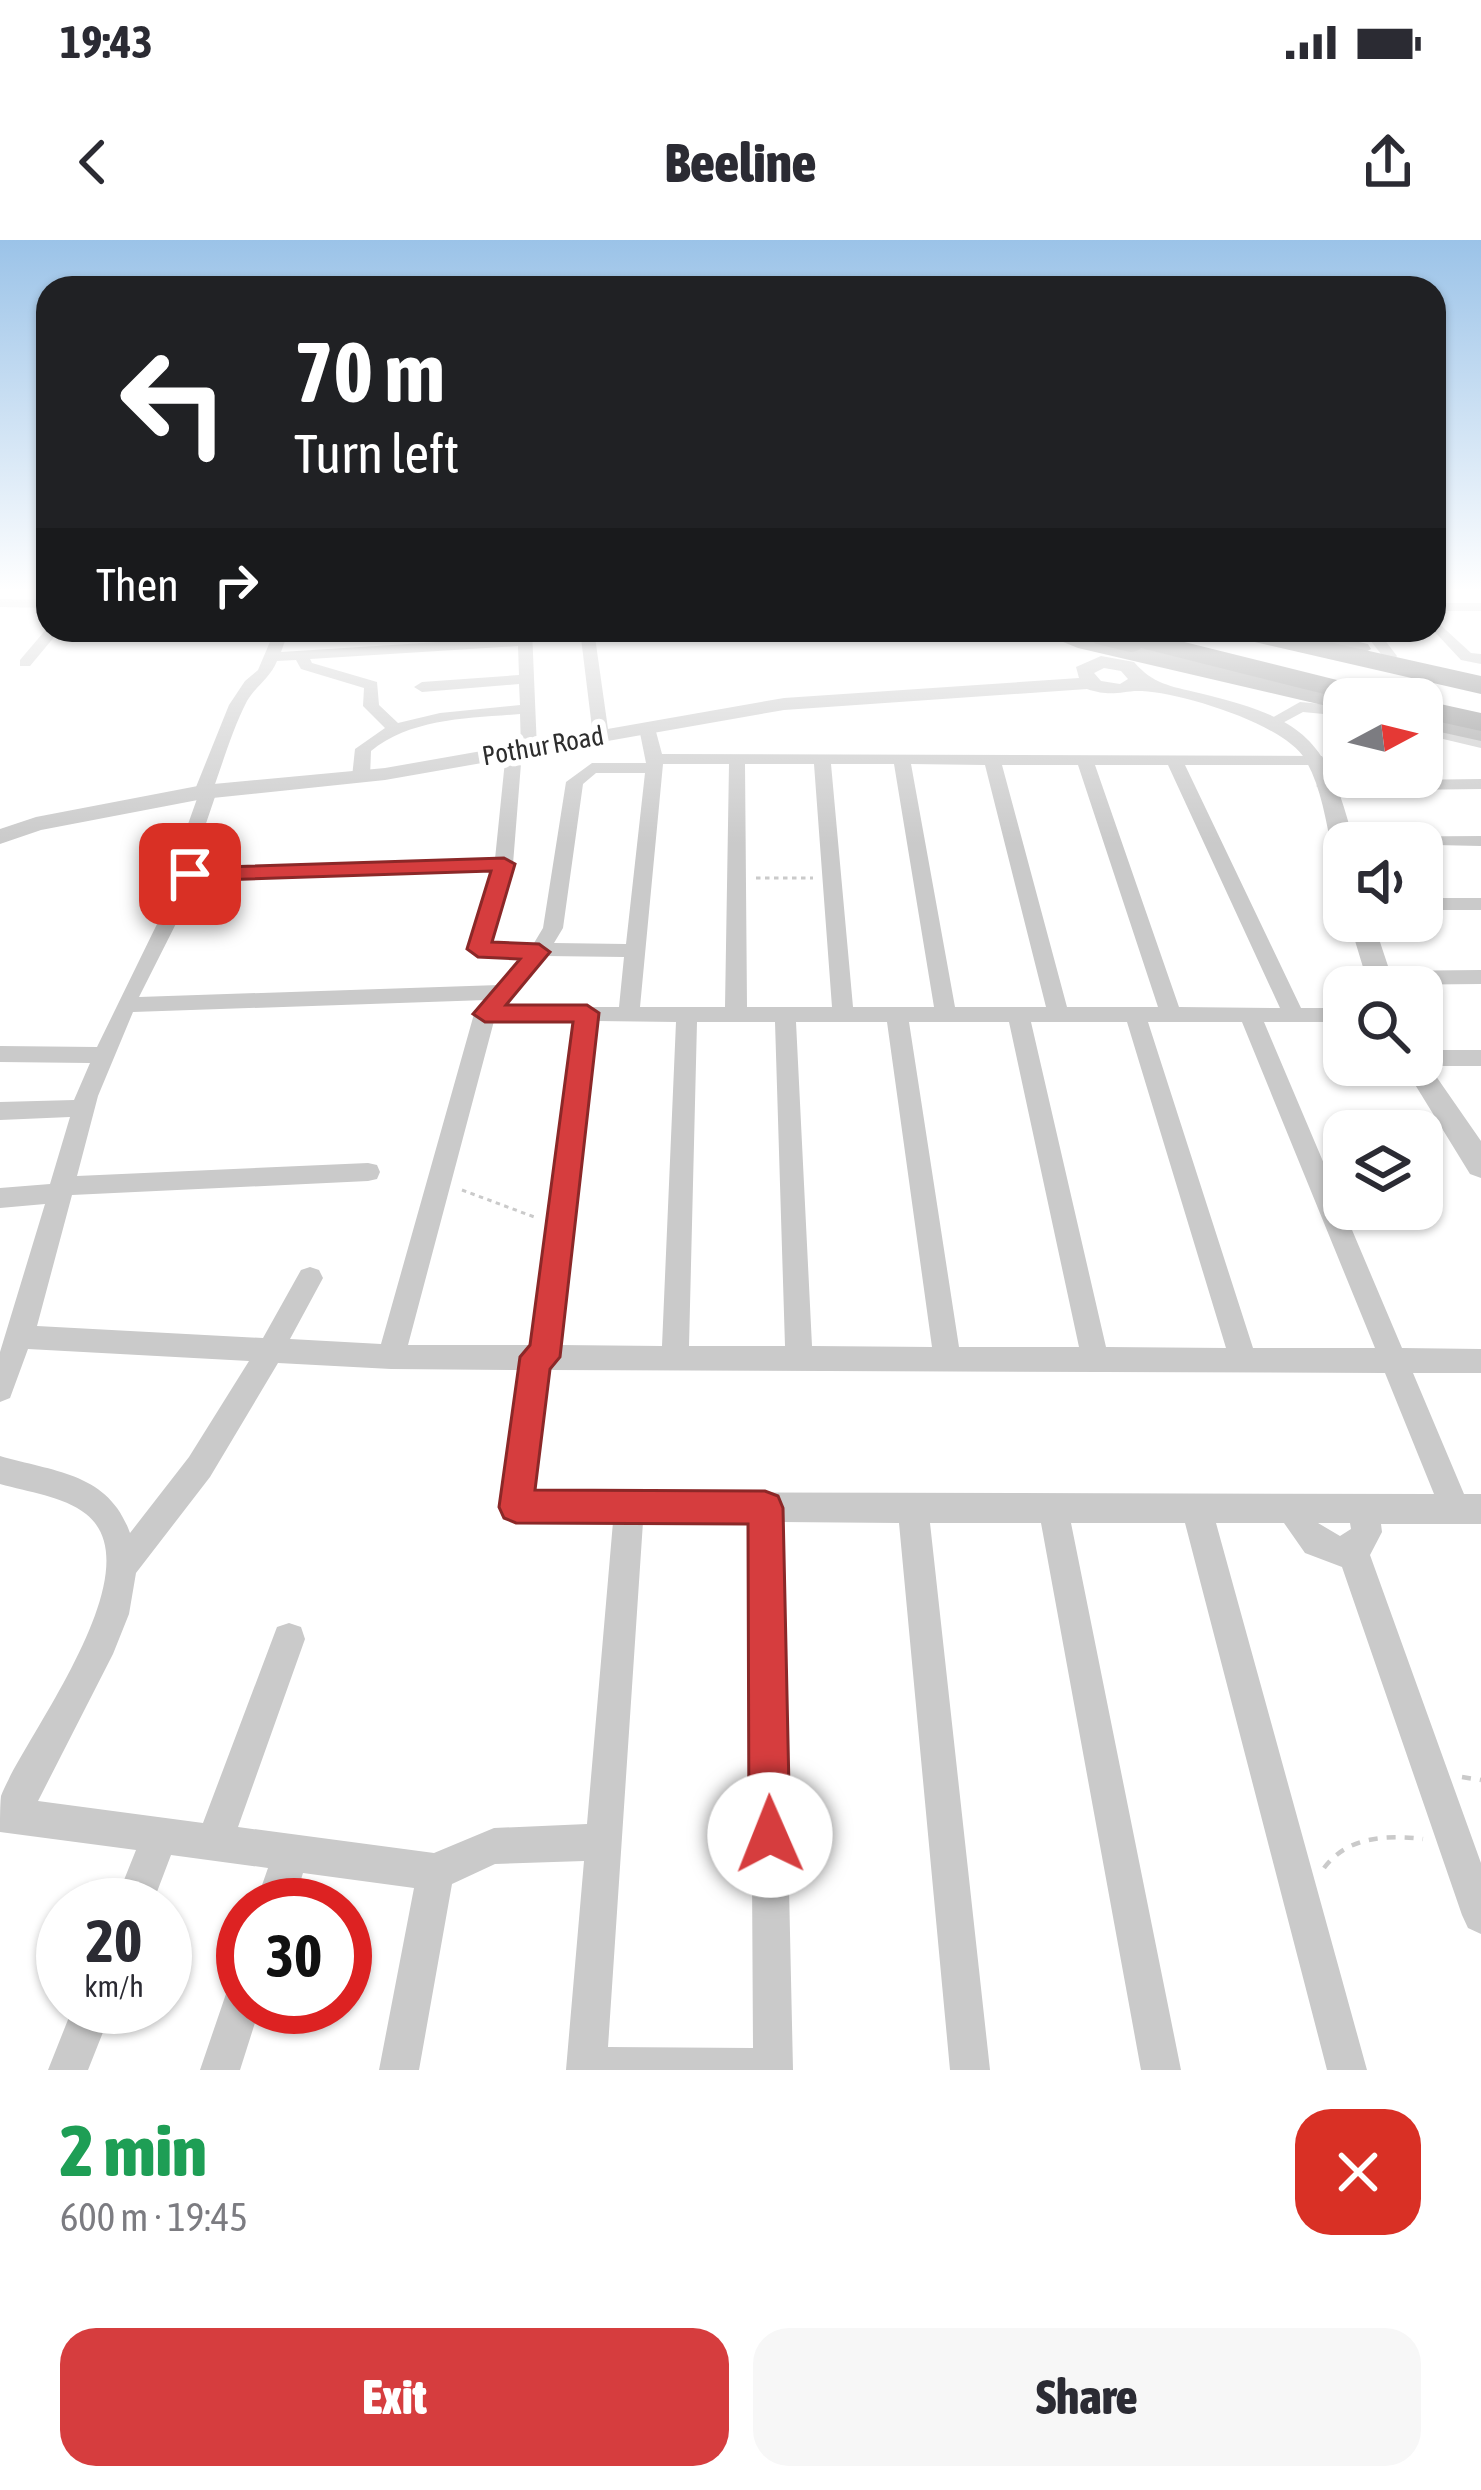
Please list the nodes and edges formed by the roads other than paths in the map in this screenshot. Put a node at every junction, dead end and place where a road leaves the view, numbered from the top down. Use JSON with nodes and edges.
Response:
{"nodes":[{"id":1,"x":261,"y":673,"type":"edge"},
{"id":2,"x":327,"y":673,"type":"edge"},
{"id":3,"x":527,"y":673,"type":"edge"},
{"id":4,"x":592,"y":673,"type":"edge"},
{"id":5,"x":995,"y":673,"type":"edge"},
{"id":6,"x":1153,"y":673,"type":"edge"},
{"id":7,"x":1219,"y":673,"type":"edge"},
{"id":8,"x":1223,"y":673,"type":"edge"},
{"id":9,"x":1430,"y":673,"type":"edge"},
{"id":10,"x":527,"y":679,"type":"junction"},
{"id":11,"x":1481,"y":685,"type":"edge"},
{"id":12,"x":422,"y":686,"type":"dead end"},
{"id":13,"x":1323,"y":690,"type":"edge"},
{"id":14,"x":1323,"y":700,"type":"edge"},
{"id":15,"x":1323,"y":706,"type":"edge"},
{"id":16,"x":528,"y":709,"type":"junction"},
{"id":17,"x":1443,"y":719,"type":"edge"},
{"id":18,"x":1271,"y":723,"type":"junction"},
{"id":19,"x":1443,"y":726,"type":"edge"},
{"id":20,"x":647,"y":728,"type":"junction"},
{"id":21,"x":396,"y":730,"type":"junction"},
{"id":22,"x":1443,"y":731,"type":"edge"},
{"id":23,"x":1479,"y":735,"type":"edge"},
{"id":24,"x":601,"y":736,"type":"junction"},
{"id":25,"x":522,"y":750,"type":"junction"},
{"id":26,"x":737,"y":759,"type":"junction"},
{"id":27,"x":823,"y":760,"type":"junction"},
{"id":28,"x":902,"y":760,"type":"junction"},
{"id":29,"x":1316,"y":760,"type":"junction"},
{"id":30,"x":993,"y":761,"type":"junction"},
{"id":31,"x":1086,"y":762,"type":"junction"},
{"id":32,"x":654,"y":763,"type":"junction"},
{"id":33,"x":1176,"y":763,"type":"junction"},
{"id":34,"x":361,"y":777,"type":"junction"},
{"id":35,"x":1323,"y":783,"type":"edge"},
{"id":36,"x":1443,"y":784,"type":"edge"},
{"id":37,"x":1479,"y":784,"type":"edge"},
{"id":38,"x":206,"y":792,"type":"junction"},
{"id":39,"x":0,"y":837,"type":"edge"},
{"id":40,"x":1481,"y":841,"type":"edge"},
{"id":41,"x":1443,"y":842,"type":"edge"},
{"id":42,"x":504,"y":864,"type":"junction"},
{"id":43,"x":190,"y":874,"type":"junction"},
{"id":44,"x":1443,"y":904,"type":"edge"},
{"id":45,"x":1481,"y":904,"type":"edge"},
{"id":46,"x":635,"y":951,"type":"junction"},
{"id":47,"x":539,"y":952,"type":"junction"},
{"id":48,"x":1481,"y":977,"type":"edge"},
{"id":49,"x":1443,"y":979,"type":"edge"},
{"id":50,"x":492,"y":1003,"type":"junction"},
{"id":51,"x":125,"y":1005,"type":"junction"},
{"id":52,"x":587,"y":1013,"type":"junction"},
{"id":53,"x":629,"y":1013,"type":"junction"},
{"id":54,"x":687,"y":1013,"type":"junction"},
{"id":55,"x":736,"y":1013,"type":"junction"},
{"id":56,"x":785,"y":1014,"type":"junction"},
{"id":57,"x":843,"y":1014,"type":"junction"},
{"id":58,"x":898,"y":1014,"type":"junction"},
{"id":59,"x":946,"y":1014,"type":"junction"},
{"id":60,"x":1018,"y":1014,"type":"junction"},
{"id":61,"x":1058,"y":1014,"type":"junction"},
{"id":62,"x":1135,"y":1014,"type":"junction"},
{"id":63,"x":1171,"y":1014,"type":"junction"},
{"id":64,"x":1250,"y":1015,"type":"junction"},
{"id":65,"x":1294,"y":1015,"type":"junction"},
{"id":66,"x":1323,"y":1016,"type":"edge"},
{"id":67,"x":0,"y":1054,"type":"edge"},
{"id":68,"x":103,"y":1055,"type":"junction"},
{"id":69,"x":1481,"y":1058,"type":"edge"},
{"id":70,"x":1443,"y":1060,"type":"edge"},
{"id":71,"x":1434,"y":1086,"type":"edge"},
{"id":72,"x":84,"y":1108,"type":"junction"},
{"id":73,"x":0,"y":1111,"type":"edge"},
{"id":74,"x":1479,"y":1160,"type":"edge"},
{"id":75,"x":368,"y":1172,"type":"dead end"},
{"id":76,"x":62,"y":1190,"type":"junction"},
{"id":77,"x":0,"y":1198,"type":"edge"},
{"id":78,"x":310,"y":1278,"type":"dead end"},
{"id":79,"x":20,"y":1337,"type":"junction"},
{"id":80,"x":269,"y":1353,"type":"junction"},
{"id":81,"x":391,"y":1357,"type":"junction"},
{"id":82,"x":540,"y":1357,"type":"junction"},
{"id":83,"x":675,"y":1358,"type":"junction"},
{"id":84,"x":799,"y":1358,"type":"junction"},
{"id":85,"x":947,"y":1358,"type":"junction"},
{"id":86,"x":1095,"y":1358,"type":"junction"},
{"id":87,"x":1243,"y":1359,"type":"junction"},
{"id":88,"x":1393,"y":1359,"type":"junction"},
{"id":89,"x":1481,"y":1361,"type":"edge"},
{"id":90,"x":0,"y":1389,"type":"edge"},
{"id":91,"x":0,"y":1470,"type":"edge"},
{"id":92,"x":629,"y":1508,"type":"junction"},
{"id":93,"x":765,"y":1508,"type":"junction"},
{"id":94,"x":914,"y":1508,"type":"junction"},
{"id":95,"x":1053,"y":1508,"type":"junction"},
{"id":96,"x":1197,"y":1509,"type":"junction"},
{"id":97,"x":1293,"y":1509,"type":"junction"},
{"id":98,"x":1362,"y":1509,"type":"junction"},
{"id":99,"x":1474,"y":1510,"type":"edge"},
{"id":100,"x":1352,"y":1550,"type":"junction"},
{"id":101,"x":119,"y":1569,"type":"junction"},
{"id":102,"x":290,"y":1639,"type":"dead end"},
{"id":103,"x":5,"y":1815,"type":"edge"},
{"id":104,"x":160,"y":1836,"type":"junction"},
{"id":105,"x":603,"y":1841,"type":"junction"},
{"id":106,"x":214,"y":1843,"type":"junction"},
{"id":107,"x":291,"y":1853,"type":"junction"},
{"id":108,"x":435,"y":1873,"type":"junction"},
{"id":109,"x":144,"y":1878,"type":"edge"},
{"id":110,"x":283,"y":1878,"type":"edge"},
{"id":111,"x":1481,"y":1915,"type":"edge"},
{"id":112,"x":82,"y":2034,"type":"edge"},
{"id":113,"x":232,"y":2034,"type":"edge"},
{"id":114,"x":586,"y":2068,"type":"edge"},
{"id":115,"x":772,"y":2069,"type":"edge"},
{"id":116,"x":68,"y":2070,"type":"edge"},
{"id":117,"x":220,"y":2070,"type":"edge"},
{"id":118,"x":399,"y":2070,"type":"edge"},
{"id":119,"x":970,"y":2070,"type":"edge"},
{"id":120,"x":1161,"y":2070,"type":"edge"},
{"id":121,"x":1347,"y":2070,"type":"edge"}],
"edges":[{"from":1,"to":38,"type":"street"},
{"from":2,"to":21,"type":"street"},
{"from":3,"to":10,"type":"street"},
{"from":4,"to":24,"type":"street"},
{"from":5,"to":20,"type":"street","name":"Pothur Road"},
{"from":6,"to":18,"type":"street","name":"Pothur Road"},
{"from":7,"to":13,"type":"highway"},
{"from":8,"to":14,"type":"main road"},
{"from":9,"to":11,"type":"highway"},
{"from":10,"to":12,"type":"street"},
{"from":10,"to":16,"type":"street"},
{"from":15,"to":18,"type":"street"},
{"from":16,"to":21,"type":"street"},
{"from":16,"to":25,"type":"street"},
{"from":17,"to":23,"type":"highway"},
{"from":18,"to":29,"type":"street","name":"Pothur Road"},
{"from":19,"to":23,"type":"main road"},
{"from":20,"to":24,"type":"street","name":"Pothur Road"},
{"from":20,"to":32,"type":"street"},
{"from":21,"to":34,"type":"street"},
{"from":22,"to":23,"type":"street"},
{"from":23,"to":37,"type":"street"},
{"from":24,"to":25,"type":"street","name":"Pothur Road"},
{"from":25,"to":34,"type":"street","name":"Pothur Road"},
{"from":25,"to":42,"type":"street"},
{"from":26,"to":27,"type":"street"},
{"from":26,"to":32,"type":"street"},
{"from":26,"to":55,"type":"street"},
{"from":27,"to":28,"type":"street"},
{"from":27,"to":57,"type":"street"},
{"from":28,"to":30,"type":"street"},
{"from":28,"to":59,"type":"street"},
{"from":29,"to":33,"type":"street"},
{"from":29,"to":35,"type":"street"},
{"from":30,"to":31,"type":"street"},
{"from":30,"to":61,"type":"street"},
{"from":31,"to":33,"type":"street"},
{"from":31,"to":63,"type":"street"},
{"from":32,"to":46,"type":"street"},
{"from":32,"to":47,"type":"street"},
{"from":33,"to":65,"type":"street"},
{"from":34,"to":38,"type":"street","name":"Pothur Road"},
{"from":36,"to":37,"type":"street"},
{"from":38,"to":39,"type":"street","name":"Pothur Road"},
{"from":38,"to":43,"type":"street"},
{"from":40,"to":41,"type":"street"},
{"from":42,"to":43,"type":"street"},
{"from":42,"to":47,"type":"street"},
{"from":43,"to":51,"type":"street"},
{"from":44,"to":45,"type":"street"},
{"from":46,"to":47,"type":"street"},
{"from":46,"to":53,"type":"street"},
{"from":47,"to":50,"type":"street"},
{"from":48,"to":49,"type":"street"},
{"from":50,"to":51,"type":"street"},
{"from":50,"to":52,"type":"street"},
{"from":50,"to":81,"type":"street"},
{"from":51,"to":68,"type":"street"},
{"from":52,"to":53,"type":"street"},
{"from":52,"to":82,"type":"street"},
{"from":53,"to":54,"type":"street"},
{"from":54,"to":55,"type":"street"},
{"from":54,"to":83,"type":"street"},
{"from":55,"to":56,"type":"street"},
{"from":56,"to":57,"type":"street"},
{"from":56,"to":84,"type":"street"},
{"from":57,"to":58,"type":"street"},
{"from":58,"to":59,"type":"street"},
{"from":58,"to":85,"type":"street"},
{"from":59,"to":60,"type":"street"},
{"from":60,"to":61,"type":"street"},
{"from":60,"to":86,"type":"street"},
{"from":61,"to":62,"type":"street"},
{"from":62,"to":63,"type":"street"},
{"from":62,"to":87,"type":"street"},
{"from":63,"to":64,"type":"street"},
{"from":64,"to":65,"type":"street"},
{"from":64,"to":88,"type":"street"},
{"from":65,"to":66,"type":"street"},
{"from":67,"to":68,"type":"street"},
{"from":68,"to":72,"type":"street"},
{"from":69,"to":70,"type":"street"},
{"from":71,"to":74,"type":"street"},
{"from":72,"to":73,"type":"street"},
{"from":72,"to":76,"type":"street"},
{"from":75,"to":76,"type":"street"},
{"from":76,"to":77,"type":"street"},
{"from":76,"to":79,"type":"street"},
{"from":78,"to":80,"type":"street"},
{"from":79,"to":80,"type":"street"},
{"from":79,"to":90,"type":"street"},
{"from":80,"to":81,"type":"street"},
{"from":80,"to":101,"type":"street"},
{"from":81,"to":82,"type":"street"},
{"from":82,"to":83,"type":"street"},
{"from":82,"to":92,"type":"street"},
{"from":83,"to":84,"type":"street"},
{"from":84,"to":85,"type":"street"},
{"from":85,"to":86,"type":"street"},
{"from":86,"to":87,"type":"street"},
{"from":87,"to":88,"type":"street"},
{"from":88,"to":89,"type":"street"},
{"from":88,"to":99,"type":"street"},
{"from":91,"to":101,"type":"street"},
{"from":92,"to":93,"type":"street"},
{"from":92,"to":105,"type":"street"},
{"from":93,"to":94,"type":"street"},
{"from":93,"to":115,"type":"street"},
{"from":94,"to":95,"type":"street"},
{"from":94,"to":119,"type":"street"},
{"from":95,"to":96,"type":"street"},
{"from":95,"to":120,"type":"street"},
{"from":96,"to":97,"type":"street"},
{"from":96,"to":121,"type":"street"},
{"from":97,"to":98,"type":"street"},
{"from":97,"to":100,"type":"street"},
{"from":98,"to":99,"type":"street"},
{"from":98,"to":100,"type":"street"},
{"from":100,"to":111,"type":"street"},
{"from":101,"to":103,"type":"street"},
{"from":102,"to":106,"type":"street"},
{"from":103,"to":104,"type":"street"},
{"from":104,"to":106,"type":"street"},
{"from":104,"to":109,"type":"street"},
{"from":105,"to":108,"type":"street"},
{"from":105,"to":114,"type":"street"},
{"from":106,"to":107,"type":"street"},
{"from":107,"to":108,"type":"street"},
{"from":107,"to":110,"type":"street"},
{"from":108,"to":118,"type":"street"},
{"from":112,"to":116,"type":"street"},
{"from":113,"to":117,"type":"street"},
{"from":114,"to":115,"type":"street"}]}
